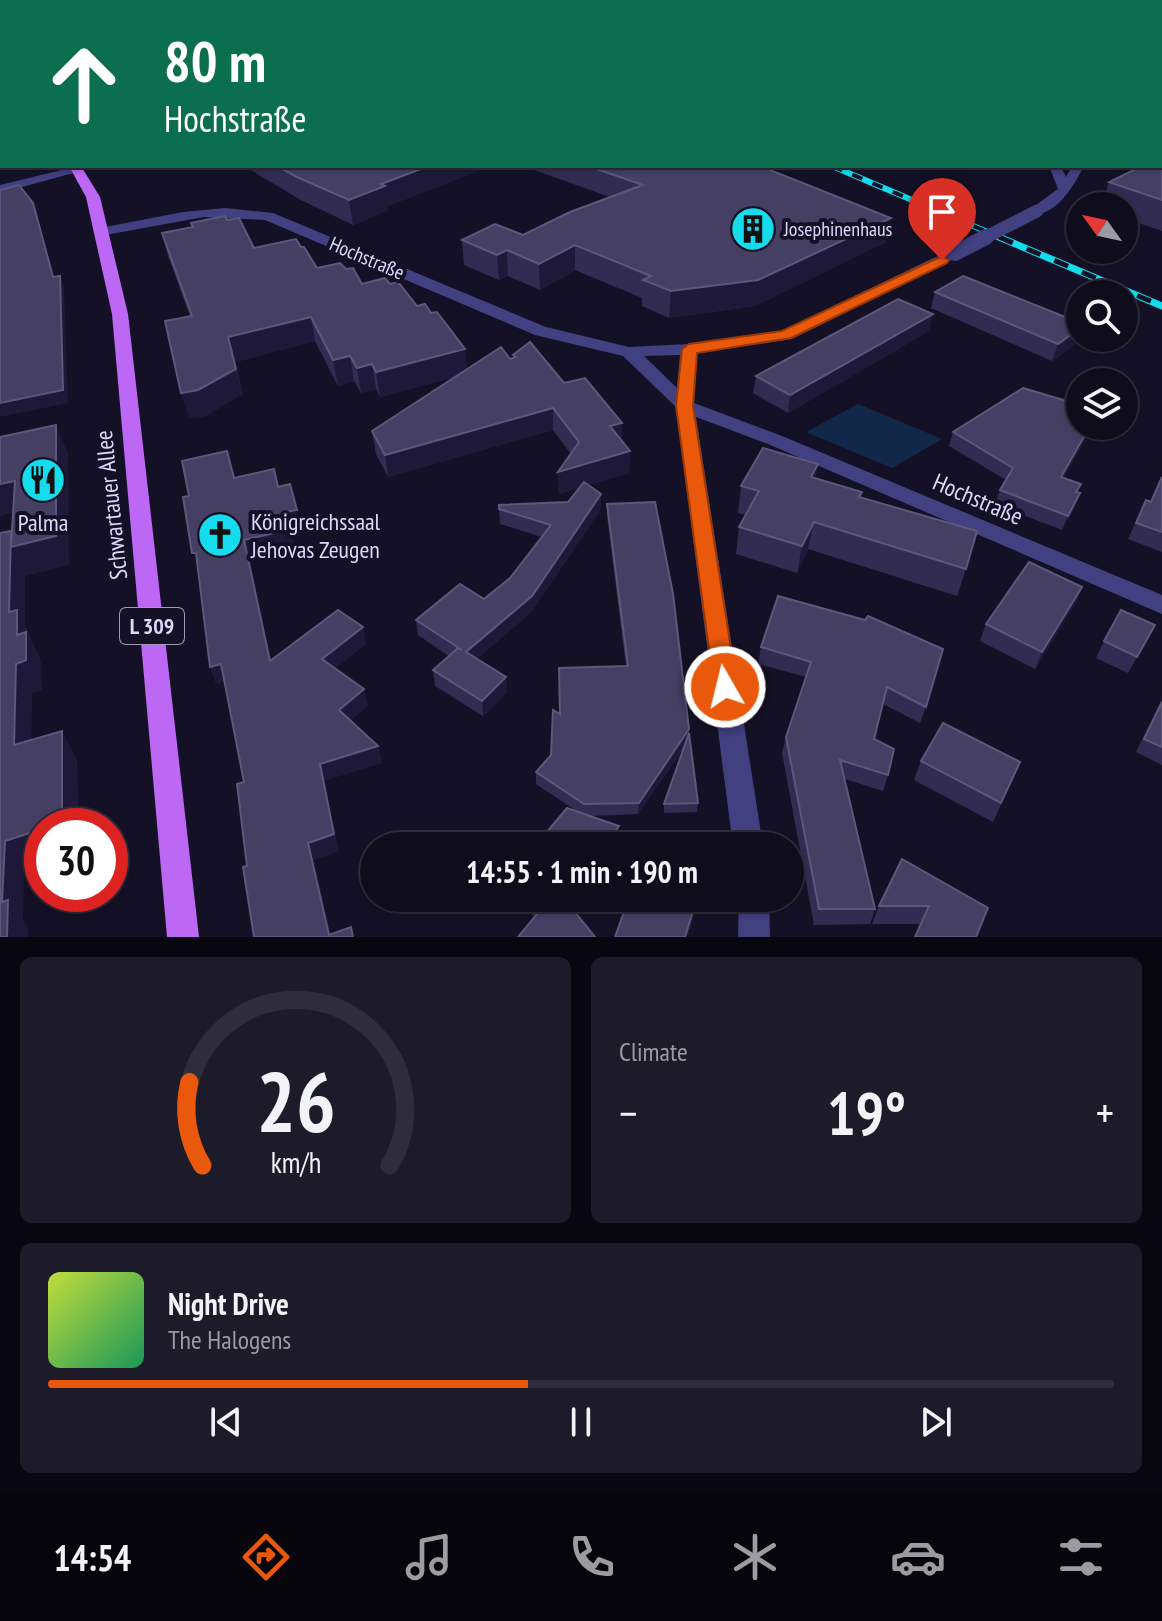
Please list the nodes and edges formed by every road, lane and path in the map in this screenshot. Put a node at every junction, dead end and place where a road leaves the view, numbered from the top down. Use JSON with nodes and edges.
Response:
{"nodes":[{"id":1,"x":76,"y":168,"type":"edge"},
{"id":2,"x":1056,"y":168,"type":"edge"},
{"id":3,"x":1077,"y":168,"type":"edge"},
{"id":4,"x":0,"y":189,"type":"edge"},
{"id":5,"x":1065,"y":190,"type":"junction"},
{"id":6,"x":100,"y":232,"type":"junction"},
{"id":7,"x":689,"y":349,"type":"junction"},
{"id":8,"x":629,"y":352,"type":"junction"},
{"id":9,"x":685,"y":406,"type":"junction"},
{"id":10,"x":1162,"y":605,"type":"edge"},
{"id":11,"x":746,"y":832,"type":"edge"},
{"id":12,"x":754,"y":912,"type":"edge"},
{"id":13,"x":183,"y":937,"type":"edge"},
{"id":14,"x":754,"y":937,"type":"edge"}],
"edges":[{"from":1,"to":4,"type":"street"},
{"from":1,"to":6,"type":"main road","name":"Schwartauer Allee","number":"L 309"},
{"from":2,"to":5,"type":"street"},
{"from":3,"to":5,"type":"street"},
{"from":5,"to":7,"type":"street","name":"Hochstraße","bridge":true},
{"from":6,"to":8,"type":"street","name":"Hochstraße"},
{"from":6,"to":13,"type":"main road","name":"Schwartauer Allee","number":"L 309"},
{"from":7,"to":8,"type":"street","name":"Hochstraße"},
{"from":7,"to":9,"type":"street"},
{"from":8,"to":9,"type":"street","name":"Hochstraße"},
{"from":9,"to":10,"type":"street","name":"Hochstraße"},
{"from":9,"to":11,"type":"street"},
{"from":12,"to":14,"type":"street"}]}
